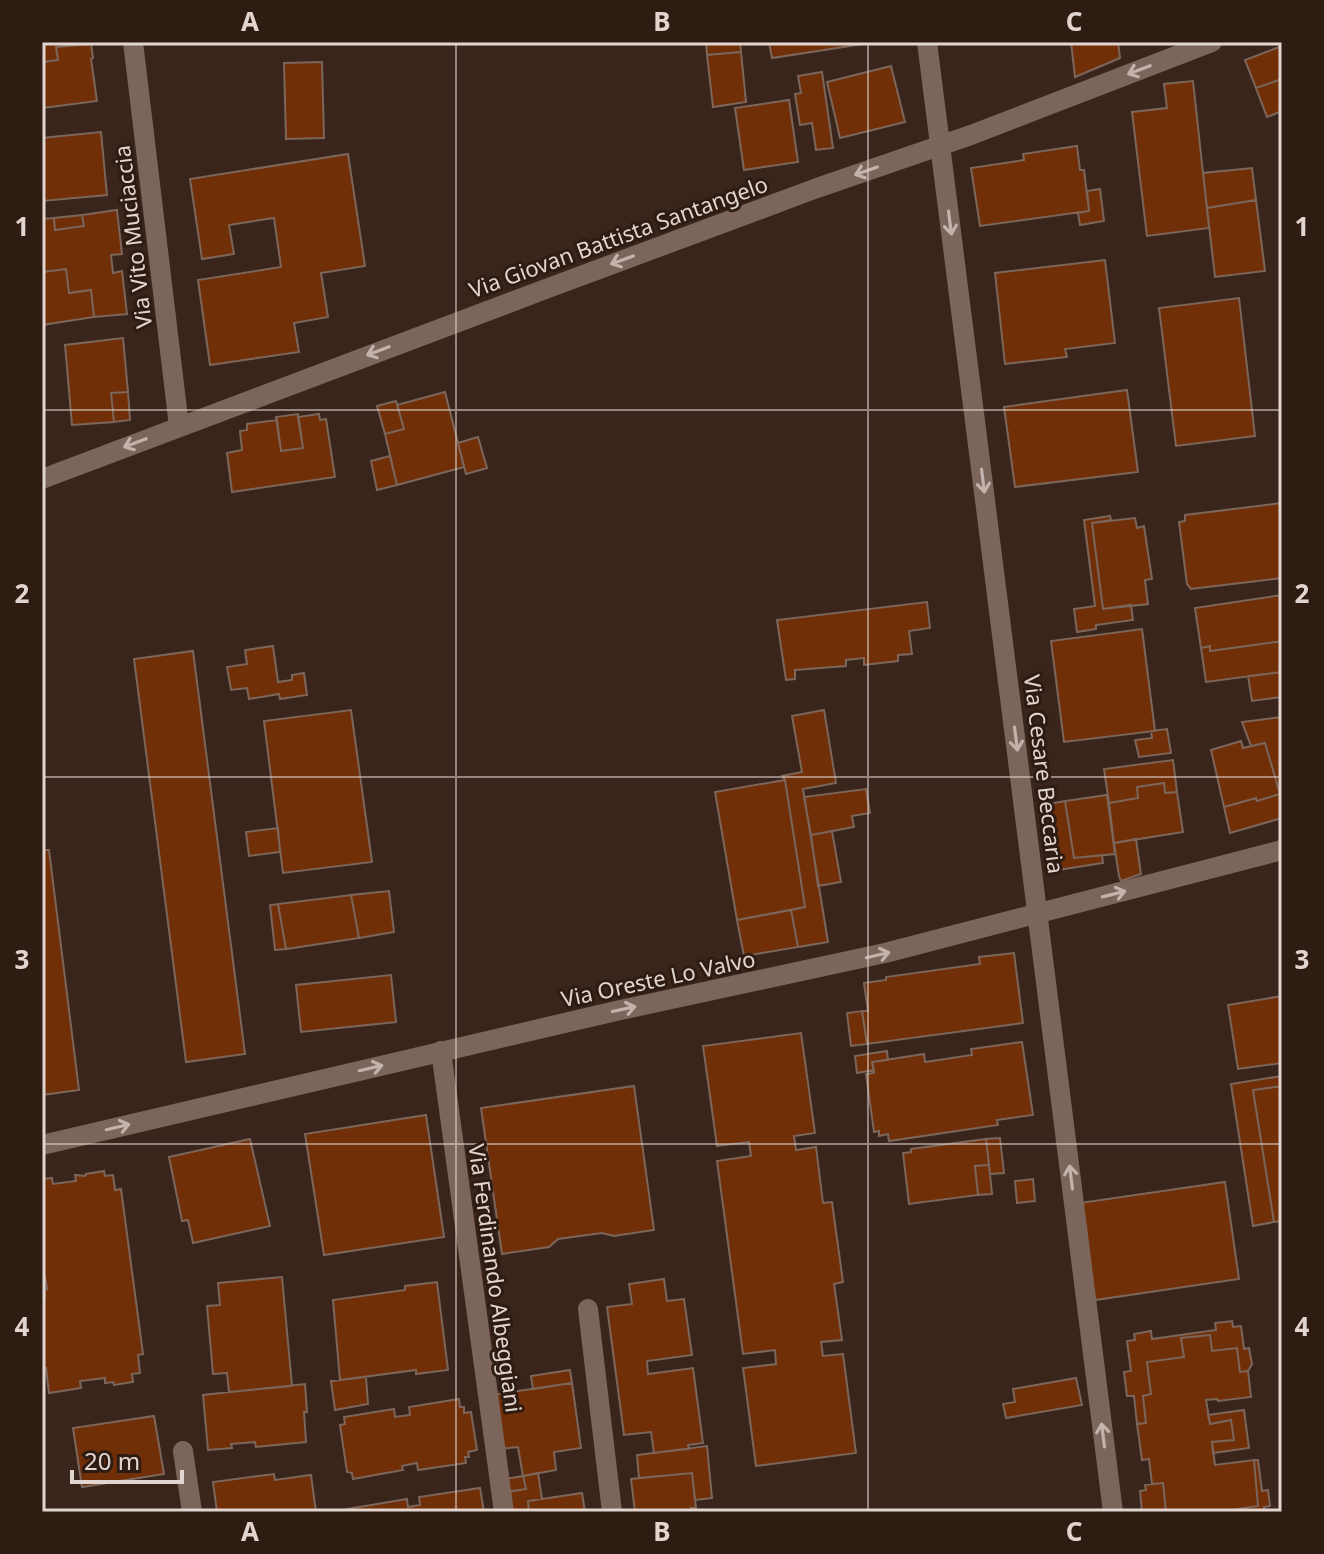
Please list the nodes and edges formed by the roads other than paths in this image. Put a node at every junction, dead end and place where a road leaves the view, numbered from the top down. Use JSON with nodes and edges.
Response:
{"nodes":[{"id":1,"x":133,"y":42,"type":"edge"},
{"id":2,"x":927,"y":42,"type":"edge"},
{"id":3,"x":1212,"y":42,"type":"edge"},
{"id":4,"x":940,"y":146,"type":"junction"},
{"id":5,"x":179,"y":426,"type":"junction"},
{"id":6,"x":42,"y":479,"type":"edge"},
{"id":7,"x":1282,"y":850,"type":"edge"},
{"id":8,"x":1039,"y":914,"type":"junction"},
{"id":9,"x":441,"y":1051,"type":"junction"},
{"id":10,"x":42,"y":1145,"type":"edge"},
{"id":11,"x":588,"y":1309,"type":"dead end"},
{"id":12,"x":183,"y":1451,"type":"dead end"},
{"id":13,"x":192,"y":1512,"type":"edge"},
{"id":14,"x":504,"y":1512,"type":"edge"},
{"id":15,"x":612,"y":1512,"type":"edge"},
{"id":16,"x":1113,"y":1512,"type":"edge"}],
"edges":[{"from":1,"to":5,"type":"street","name":"Via Vito Muciaccia"},
{"from":2,"to":4,"type":"street","name":"Via Cesare Beccaria"},
{"from":3,"to":4,"type":"street","name":"Via Giovan Battista Santangelo","one_way":true},
{"from":4,"to":5,"type":"street","name":"Via Giovan Battista Santangelo","one_way":true},
{"from":4,"to":8,"type":"street","name":"Via Cesare Beccaria","one_way":true},
{"from":5,"to":6,"type":"street","name":"Via Giovan Battista Santangelo","one_way":true},
{"from":8,"to":7,"type":"street","name":"Via Oreste Lo Valvo","one_way":true},
{"from":9,"to":8,"type":"street","name":"Via Oreste Lo Valvo","one_way":true},
{"from":16,"to":8,"type":"street","name":"Via Cesare Beccaria","one_way":true},
{"from":10,"to":9,"type":"street","name":"Via Oreste Lo Valvo","one_way":true},
{"from":9,"to":14,"type":"street","name":"Via Ferdinando Albeggiani"},
{"from":11,"to":15,"type":"street"},
{"from":12,"to":13,"type":"street"}]}
